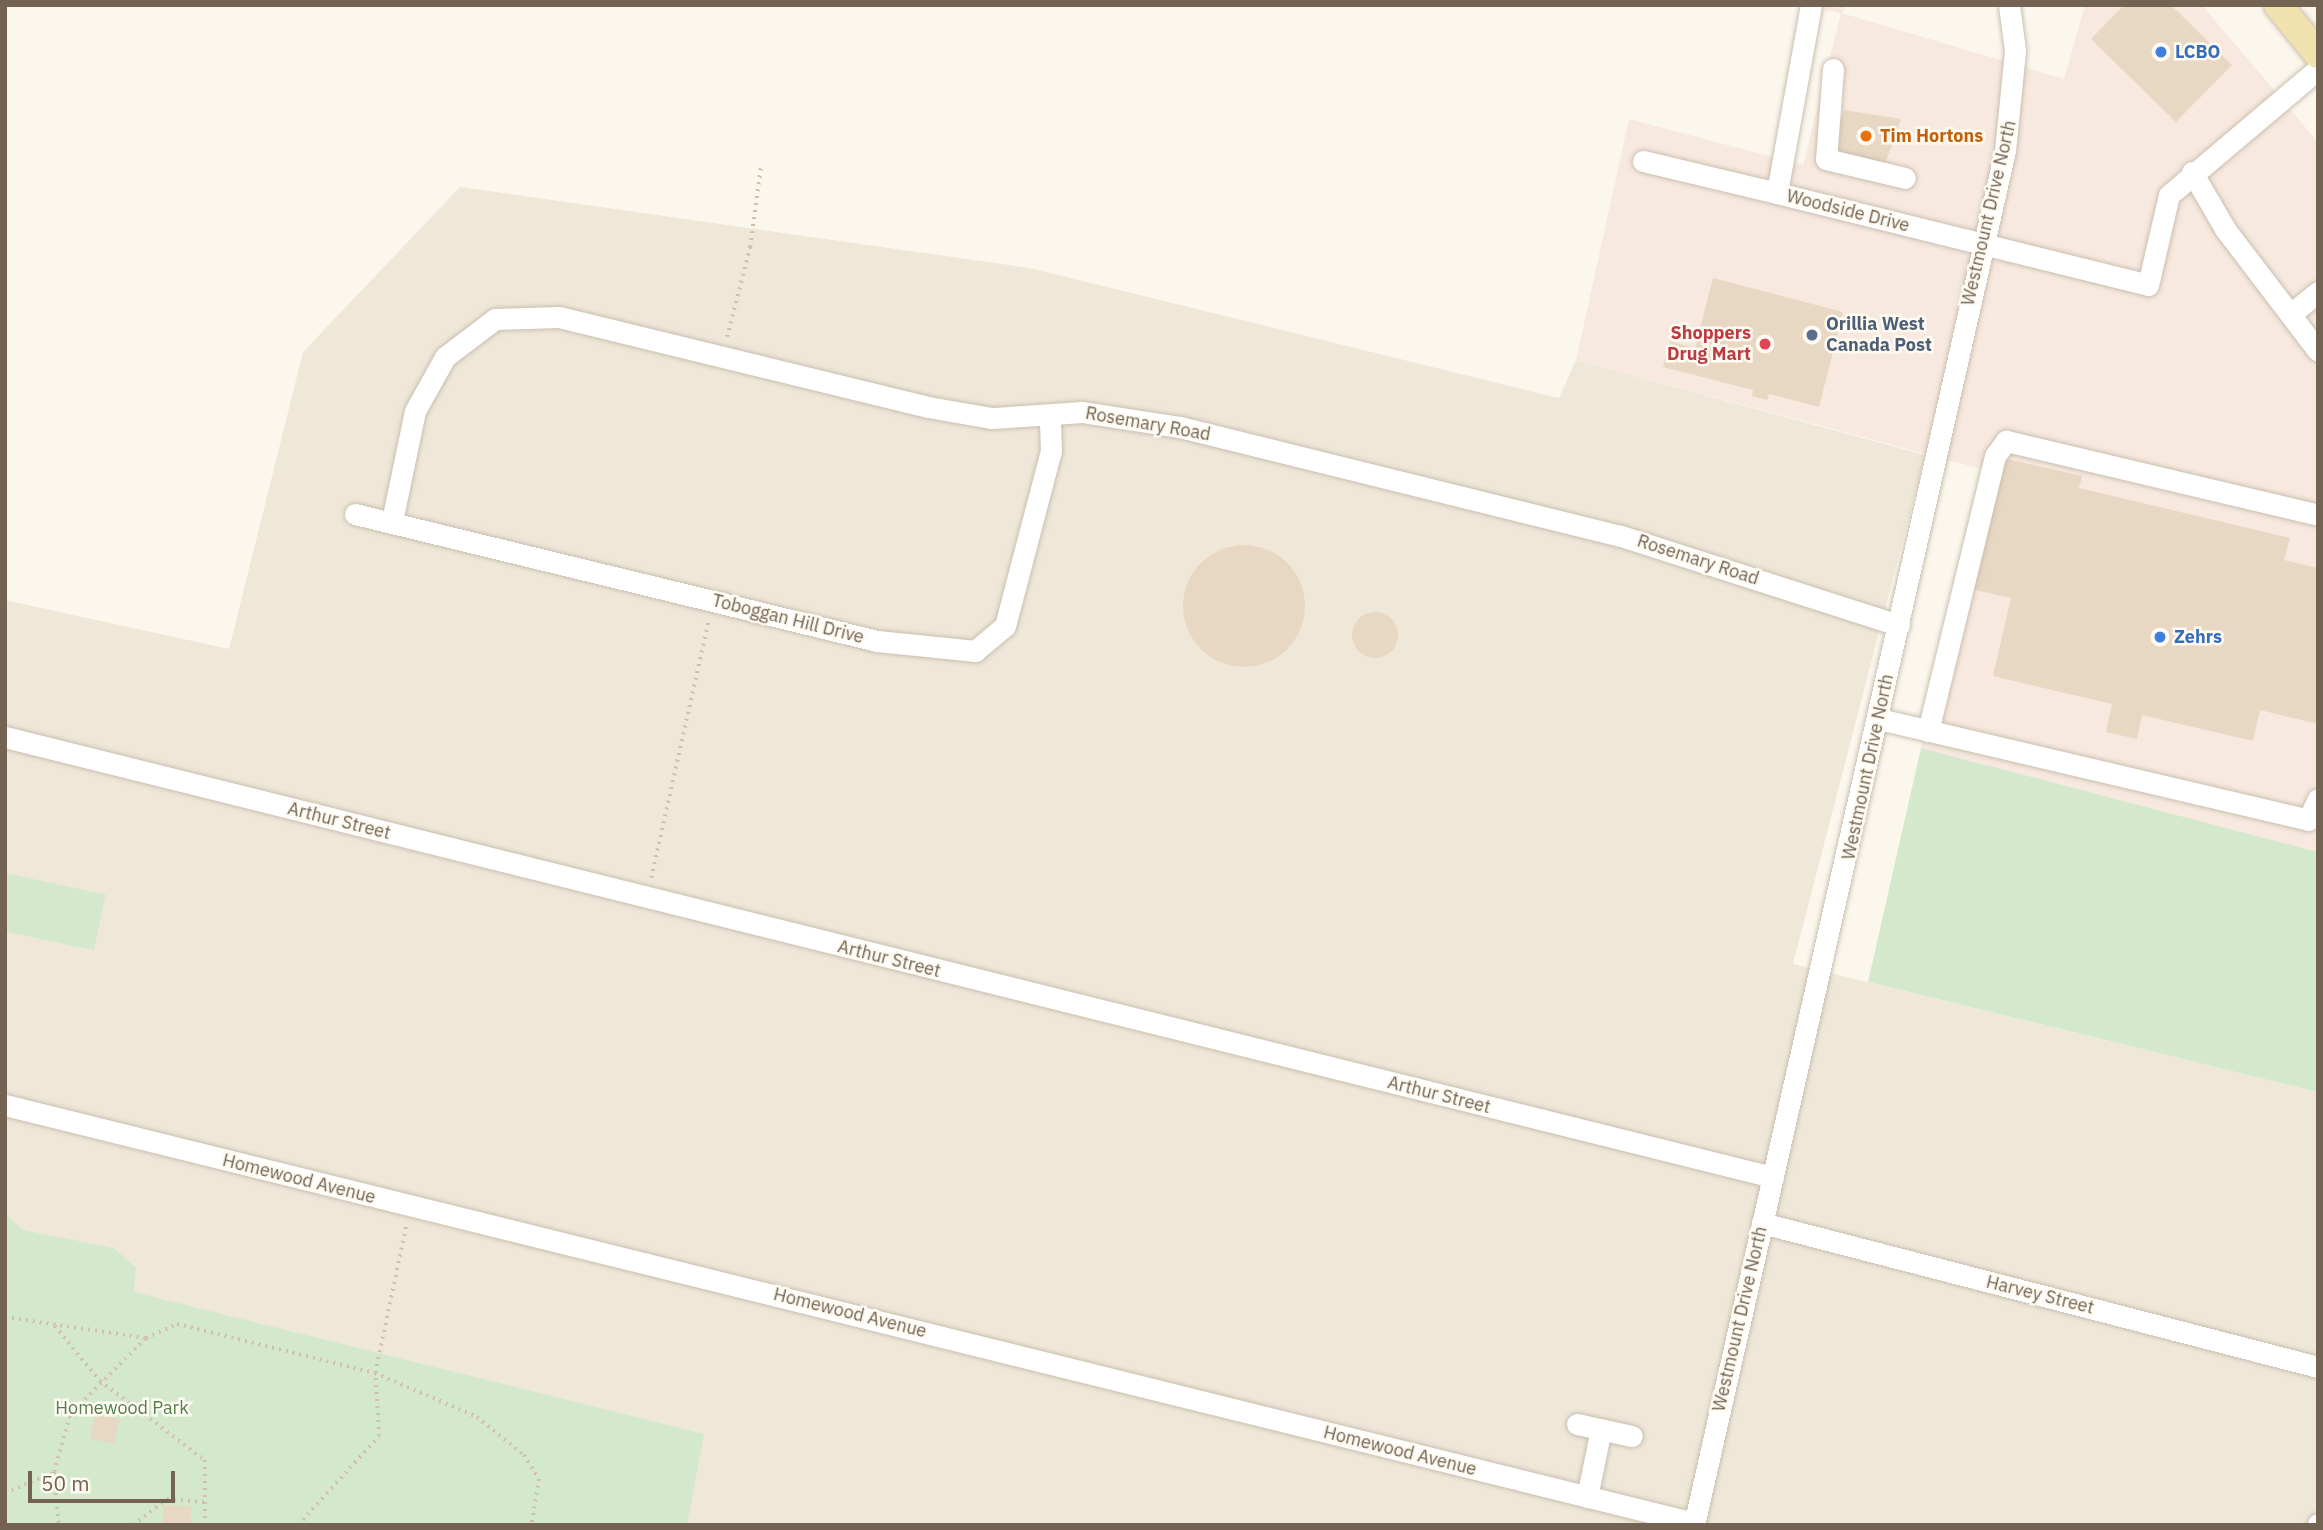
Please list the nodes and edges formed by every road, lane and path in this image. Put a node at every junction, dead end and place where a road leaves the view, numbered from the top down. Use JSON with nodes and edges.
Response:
{"nodes":[{"id":1,"x":1811,"y":5,"type":"edge"},
{"id":2,"x":2009,"y":5,"type":"edge"},
{"id":3,"x":2278,"y":5,"type":"edge"},
{"id":4,"x":2318,"y":54,"type":"edge"},
{"id":5,"x":1833,"y":69,"type":"dead end"},
{"id":6,"x":2318,"y":69,"type":"edge"},
{"id":7,"x":1643,"y":161,"type":"dead end"},
{"id":8,"x":761,"y":164,"type":"dead end"},
{"id":9,"x":2192,"y":172,"type":"junction"},
{"id":10,"x":1905,"y":178,"type":"dead end"},
{"id":11,"x":1777,"y":193,"type":"junction"},
{"id":12,"x":1982,"y":246,"type":"junction"},
{"id":13,"x":2318,"y":292,"type":"edge"},
{"id":14,"x":2292,"y":313,"type":"junction"},
{"id":15,"x":2318,"y":351,"type":"edge"},
{"id":16,"x":722,"y":357,"type":"junction"},
{"id":17,"x":1050,"y":416,"type":"junction"},
{"id":18,"x":355,"y":514,"type":"dead end"},
{"id":19,"x":2318,"y":515,"type":"edge"},
{"id":20,"x":392,"y":521,"type":"junction"},
{"id":21,"x":713,"y":600,"type":"junction"},
{"id":22,"x":1899,"y":625,"type":"junction"},
{"id":23,"x":1879,"y":719,"type":"junction"},
{"id":24,"x":1928,"y":731,"type":"junction"},
{"id":25,"x":5,"y":737,"type":"edge"},
{"id":26,"x":2318,"y":799,"type":"edge"},
{"id":27,"x":647,"y":899,"type":"junction"},
{"id":28,"x":5,"y":1105,"type":"edge"},
{"id":29,"x":1773,"y":1177,"type":"junction"},
{"id":30,"x":411,"y":1207,"type":"junction"},
{"id":31,"x":1762,"y":1223,"type":"junction"},
{"id":32,"x":5,"y":1317,"type":"edge"},
{"id":33,"x":55,"y":1326,"type":"junction"},
{"id":34,"x":146,"y":1338,"type":"junction"},
{"id":35,"x":2318,"y":1367,"type":"edge"},
{"id":36,"x":375,"y":1373,"type":"junction"},
{"id":37,"x":100,"y":1381,"type":"junction"},
{"id":38,"x":1577,"y":1424,"type":"dead end"},
{"id":39,"x":1601,"y":1429,"type":"junction"},
{"id":40,"x":1632,"y":1436,"type":"dead end"},
{"id":41,"x":54,"y":1472,"type":"junction"},
{"id":42,"x":5,"y":1493,"type":"edge"},
{"id":43,"x":1587,"y":1497,"type":"junction"},
{"id":44,"x":204,"y":1502,"type":"junction"},
{"id":45,"x":1694,"y":1524,"type":"edge"},
{"id":46,"x":59,"y":1525,"type":"edge"},
{"id":47,"x":134,"y":1525,"type":"edge"},
{"id":48,"x":205,"y":1525,"type":"edge"},
{"id":49,"x":298,"y":1525,"type":"edge"},
{"id":50,"x":532,"y":1525,"type":"edge"}],
"edges":[{"from":1,"to":11,"type":"street","name":"Woodside Drive"},
{"from":2,"to":12,"type":"street","name":"Westmount Drive North"},
{"from":3,"to":4,"type":"main road"},
{"from":5,"to":10,"type":"street"},
{"from":6,"to":9,"type":"street"},
{"from":7,"to":11,"type":"street"},
{"from":8,"to":16,"type":"path"},
{"from":9,"to":12,"type":"street","name":"Woodside Drive"},
{"from":9,"to":14,"type":"street"},
{"from":11,"to":12,"type":"street","name":"Woodside Drive"},
{"from":12,"to":22,"type":"street","name":"Westmount Drive North"},
{"from":13,"to":14,"type":"street"},
{"from":14,"to":15,"type":"street"},
{"from":16,"to":17,"type":"street","name":"Rosemary Road"},
{"from":16,"to":20,"type":"street","name":"Rosemary Road"},
{"from":17,"to":21,"type":"street","name":"Toboggan Hill Drive"},
{"from":17,"to":22,"type":"street","name":"Rosemary Road"},
{"from":18,"to":20,"type":"street","name":"Toboggan Hill Drive"},
{"from":19,"to":24,"type":"street"},
{"from":20,"to":21,"type":"street","name":"Toboggan Hill Drive"},
{"from":21,"to":27,"type":"path"},
{"from":22,"to":23,"type":"street","name":"Westmount Drive North"},
{"from":23,"to":24,"type":"street"},
{"from":23,"to":29,"type":"street","name":"Westmount Drive North"},
{"from":24,"to":26,"type":"street"},
{"from":25,"to":27,"type":"street","name":"Arthur Street"},
{"from":27,"to":29,"type":"street","name":"Arthur Street"},
{"from":28,"to":30,"type":"street","name":"Homewood Avenue"},
{"from":29,"to":31,"type":"street","name":"Westmount Drive North"},
{"from":30,"to":36,"type":"path"},
{"from":30,"to":43,"type":"street","name":"Homewood Avenue"},
{"from":31,"to":35,"type":"street","name":"Harvey Street"},
{"from":31,"to":45,"type":"street","name":"Westmount Drive North"},
{"from":32,"to":33,"type":"path"},
{"from":33,"to":34,"type":"path"},
{"from":33,"to":37,"type":"path"},
{"from":34,"to":36,"type":"path"},
{"from":34,"to":37,"type":"path"},
{"from":36,"to":49,"type":"path"},
{"from":36,"to":50,"type":"path"},
{"from":37,"to":41,"type":"path"},
{"from":37,"to":44,"type":"path"},
{"from":38,"to":39,"type":"street"},
{"from":39,"to":40,"type":"street"},
{"from":39,"to":43,"type":"street"},
{"from":41,"to":42,"type":"path"},
{"from":41,"to":46,"type":"path"},
{"from":43,"to":45,"type":"street","name":"Homewood Avenue"},
{"from":44,"to":47,"type":"path"},
{"from":44,"to":48,"type":"path"}]}
